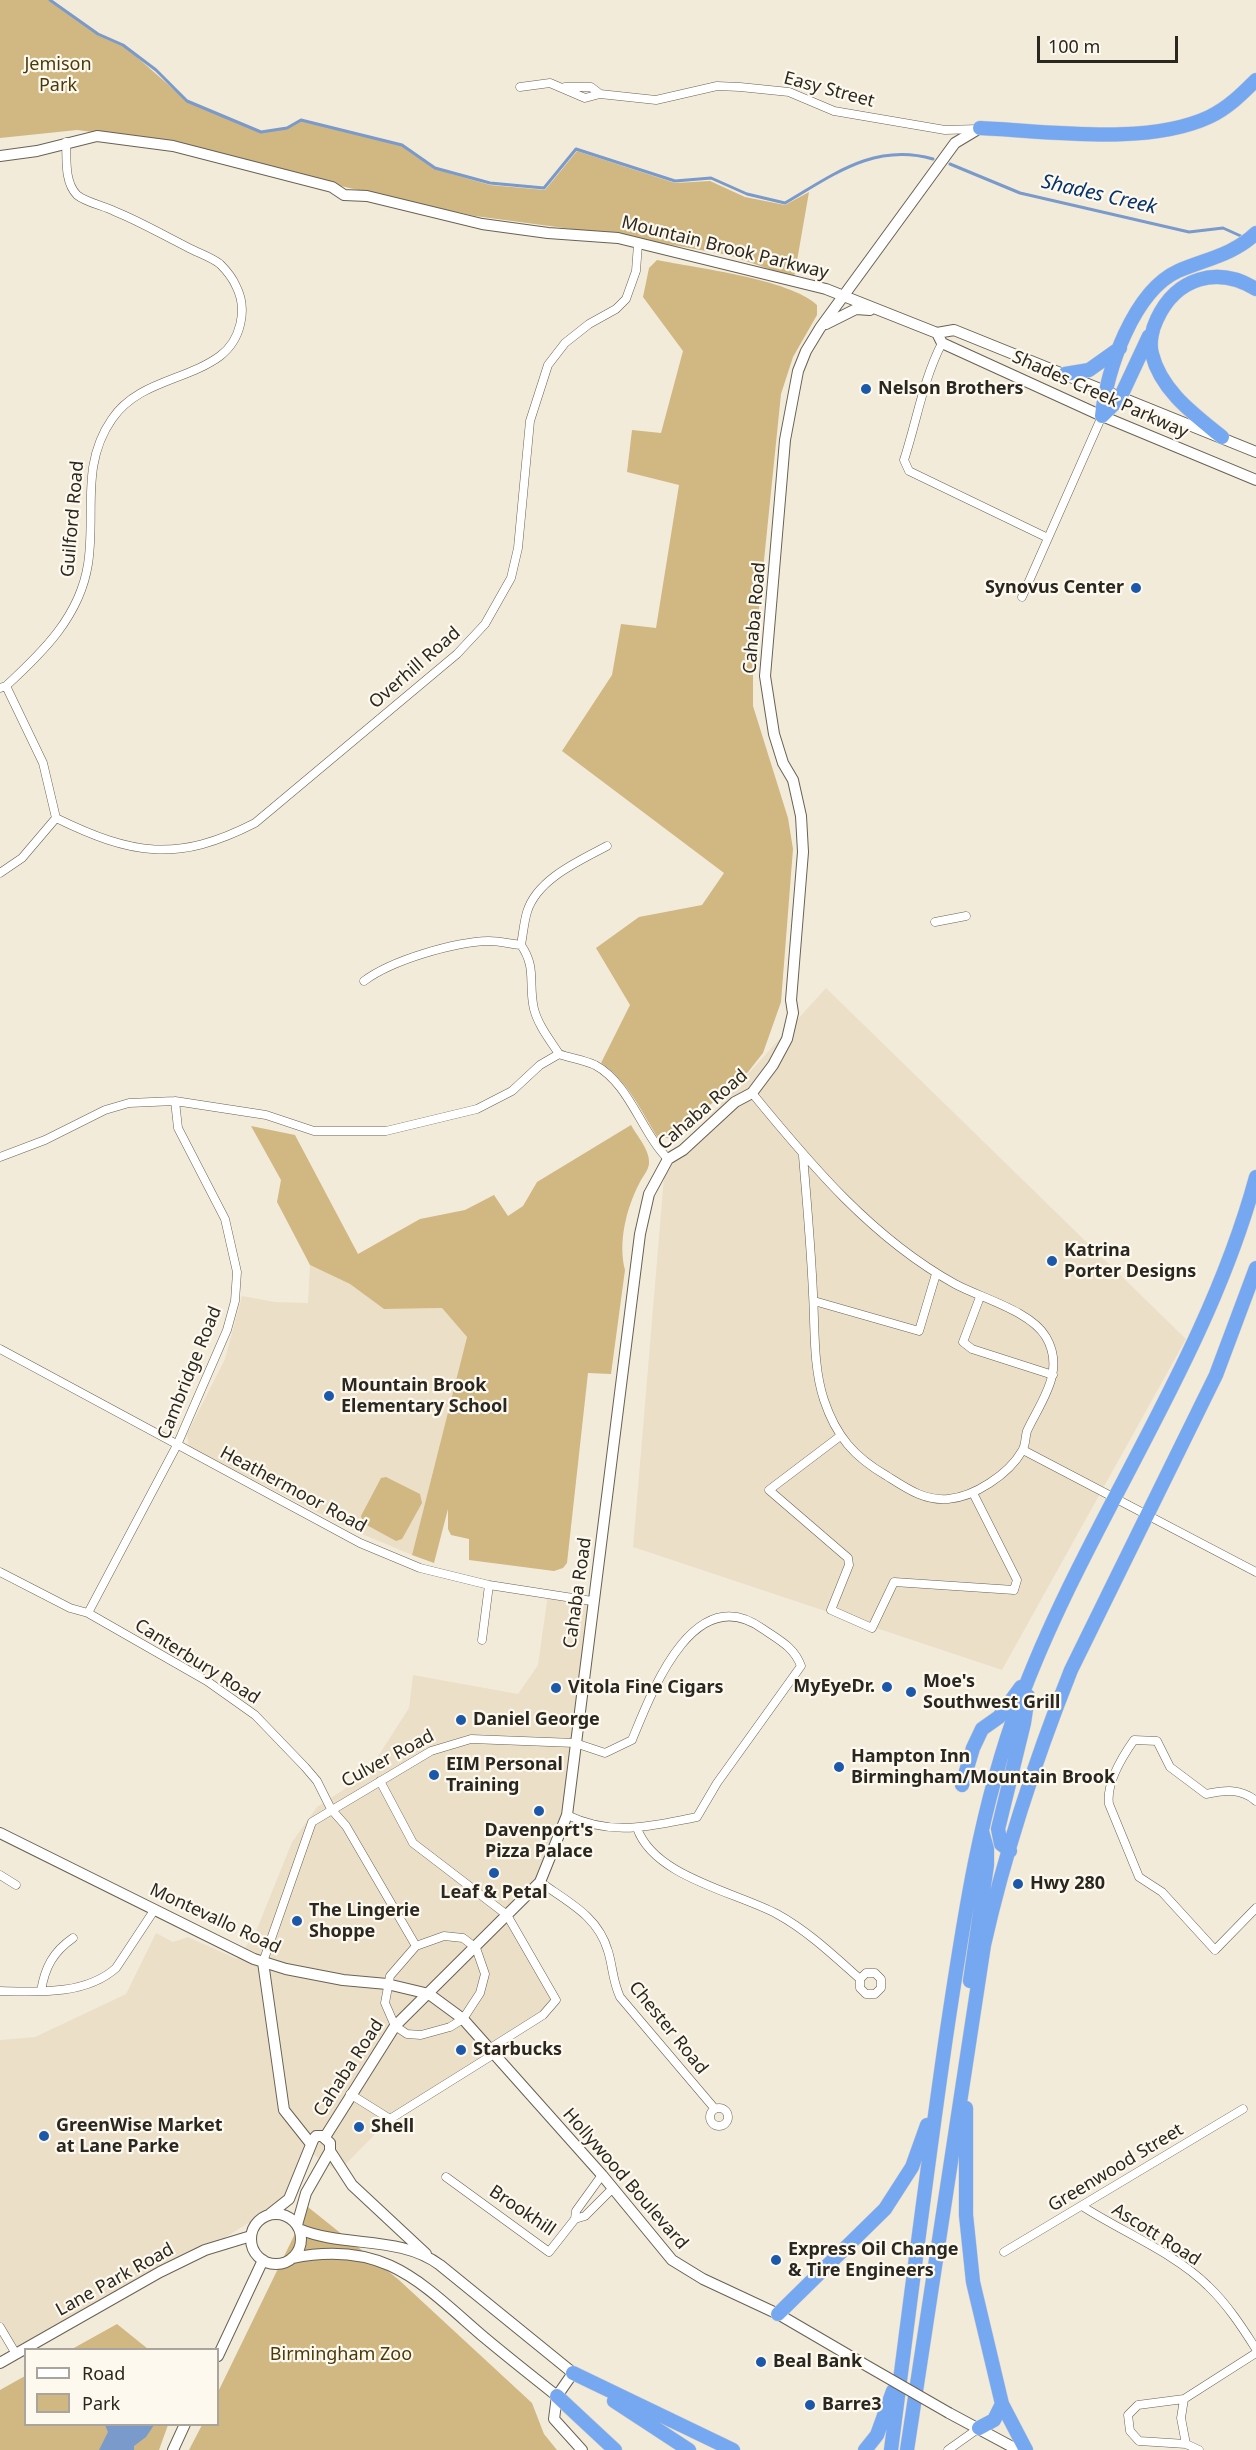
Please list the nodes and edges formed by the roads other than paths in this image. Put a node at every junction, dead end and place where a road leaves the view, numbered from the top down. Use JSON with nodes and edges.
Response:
{"nodes":[{"id":1,"x":1256,"y":80,"type":"edge"},
{"id":2,"x":520,"y":87,"type":"dead end"},
{"id":3,"x":980,"y":128,"type":"junction"},
{"id":4,"x":66,"y":142,"type":"junction"},
{"id":5,"x":0,"y":156,"type":"edge"},
{"id":6,"x":1256,"y":233,"type":"edge"},
{"id":7,"x":638,"y":244,"type":"junction"},
{"id":8,"x":1256,"y":289,"type":"edge"},
{"id":9,"x":843,"y":296,"type":"junction"},
{"id":10,"x":879,"y":310,"type":"junction"},
{"id":11,"x":820,"y":328,"type":"junction"},
{"id":12,"x":1152,"y":330,"type":"junction"},
{"id":13,"x":939,"y":338,"type":"junction"},
{"id":14,"x":1121,"y":347,"type":"junction"},
{"id":15,"x":1065,"y":374,"type":"junction"},
{"id":16,"x":1104,"y":390,"type":"junction"},
{"id":17,"x":1120,"y":398,"type":"junction"},
{"id":18,"x":1102,"y":416,"type":"junction"},
{"id":19,"x":1222,"y":437,"type":"junction"},
{"id":20,"x":1256,"y":452,"type":"edge"},
{"id":21,"x":1256,"y":480,"type":"edge"},
{"id":22,"x":1048,"y":538,"type":"junction"},
{"id":23,"x":1022,"y":597,"type":"dead end"},
{"id":24,"x":3,"y":687,"type":"edge"},
{"id":25,"x":56,"y":818,"type":"junction"},
{"id":26,"x":607,"y":846,"type":"dead end"},
{"id":27,"x":0,"y":873,"type":"edge"},
{"id":28,"x":966,"y":916,"type":"dead end"},
{"id":29,"x":935,"y":922,"type":"dead end"},
{"id":30,"x":521,"y":945,"type":"junction"},
{"id":31,"x":364,"y":981,"type":"dead end"},
{"id":32,"x":559,"y":1054,"type":"junction"},
{"id":33,"x":752,"y":1094,"type":"junction"},
{"id":34,"x":175,"y":1101,"type":"junction"},
{"id":35,"x":803,"y":1156,"type":"junction"},
{"id":36,"x":0,"y":1157,"type":"edge"},
{"id":37,"x":668,"y":1159,"type":"junction"},
{"id":38,"x":1256,"y":1177,"type":"edge"},
{"id":39,"x":1256,"y":1268,"type":"edge"},
{"id":40,"x":936,"y":1274,"type":"junction"},
{"id":41,"x":980,"y":1297,"type":"junction"},
{"id":42,"x":814,"y":1301,"type":"junction"},
{"id":43,"x":0,"y":1349,"type":"edge"},
{"id":44,"x":1053,"y":1375,"type":"junction"},
{"id":45,"x":839,"y":1437,"type":"junction"},
{"id":46,"x":177,"y":1445,"type":"junction"},
{"id":47,"x":1023,"y":1450,"type":"junction"},
{"id":48,"x":974,"y":1493,"type":"junction"},
{"id":49,"x":1116,"y":1499,"type":"junction"},
{"id":50,"x":1148,"y":1516,"type":"junction"},
{"id":51,"x":0,"y":1572,"type":"edge"},
{"id":52,"x":1256,"y":1572,"type":"edge"},
{"id":53,"x":489,"y":1585,"type":"junction"},
{"id":54,"x":592,"y":1601,"type":"junction"},
{"id":55,"x":88,"y":1612,"type":"junction"},
{"id":56,"x":482,"y":1640,"type":"dead end"},
{"id":57,"x":1032,"y":1673,"type":"junction"},
{"id":58,"x":575,"y":1743,"type":"junction"},
{"id":59,"x":380,"y":1781,"type":"junction"},
{"id":60,"x":962,"y":1785,"type":"dead end"},
{"id":61,"x":1256,"y":1801,"type":"edge"},
{"id":62,"x":331,"y":1809,"type":"junction"},
{"id":63,"x":567,"y":1815,"type":"junction"},
{"id":64,"x":637,"y":1828,"type":"junction"},
{"id":65,"x":982,"y":1831,"type":"junction"},
{"id":66,"x":0,"y":1833,"type":"edge"},
{"id":67,"x":1010,"y":1851,"type":"junction"},
{"id":68,"x":0,"y":1875,"type":"edge"},
{"id":69,"x":540,"y":1882,"type":"junction"},
{"id":70,"x":16,"y":1885,"type":"dead end"},
{"id":71,"x":1256,"y":1908,"type":"edge"},
{"id":72,"x":155,"y":1909,"type":"junction"},
{"id":73,"x":507,"y":1915,"type":"junction"},
{"id":74,"x":73,"y":1938,"type":"dead end"},
{"id":75,"x":416,"y":1946,"type":"junction"},
{"id":76,"x":476,"y":1948,"type":"junction"},
{"id":77,"x":263,"y":1962,"type":"junction"},
{"id":78,"x":860,"y":1979,"type":"dead end"},
{"id":79,"x":387,"y":1984,"type":"junction"},
{"id":80,"x":0,"y":1991,"type":"edge"},
{"id":81,"x":41,"y":1991,"type":"junction"},
{"id":82,"x":429,"y":1994,"type":"junction"},
{"id":83,"x":464,"y":2019,"type":"junction"},
{"id":84,"x":395,"y":2026,"type":"junction"},
{"id":85,"x":492,"y":2052,"type":"junction"},
{"id":86,"x":967,"y":2056,"type":"junction"},
{"id":87,"x":350,"y":2094,"type":"junction"},
{"id":88,"x":938,"y":2098,"type":"junction"},
{"id":89,"x":715,"y":2109,"type":"dead end"},
{"id":90,"x":1243,"y":2109,"type":"dead end"},
{"id":91,"x":325,"y":2137,"type":"junction"},
{"id":92,"x":311,"y":2144,"type":"junction"},
{"id":93,"x":330,"y":2151,"type":"junction"},
{"id":94,"x":602,"y":2175,"type":"junction"},
{"id":95,"x":446,"y":2177,"type":"dead end"},
{"id":96,"x":613,"y":2188,"type":"junction"},
{"id":97,"x":1082,"y":2206,"type":"junction"},
{"id":98,"x":270,"y":2214,"type":"junction"},
{"id":99,"x":575,"y":2219,"type":"junction"},
{"id":100,"x":298,"y":2227,"type":"junction"},
{"id":101,"x":251,"y":2236,"type":"junction"},
{"id":102,"x":1004,"y":2252,"type":"dead end"},
{"id":103,"x":429,"y":2256,"type":"junction"},
{"id":104,"x":292,"y":2258,"type":"junction"},
{"id":105,"x":263,"y":2260,"type":"junction"},
{"id":106,"x":778,"y":2314,"type":"junction"},
{"id":107,"x":0,"y":2327,"type":"edge"},
{"id":108,"x":27,"y":2348,"type":"edge"},
{"id":109,"x":24,"y":2350,"type":"edge"},
{"id":110,"x":1256,"y":2351,"type":"edge"},
{"id":111,"x":16,"y":2354,"type":"junction"},
{"id":112,"x":219,"y":2354,"type":"edge"},
{"id":113,"x":902,"y":2363,"type":"junction"},
{"id":114,"x":0,"y":2364,"type":"edge"},
{"id":115,"x":573,"y":2373,"type":"junction"},
{"id":116,"x":557,"y":2396,"type":"junction"},
{"id":117,"x":1184,"y":2398,"type":"junction"},
{"id":118,"x":1002,"y":2404,"type":"junction"},
{"id":119,"x":184,"y":2426,"type":"edge"},
{"id":120,"x":979,"y":2428,"type":"junction"},
{"id":121,"x":1186,"y":2444,"type":"junction"},
{"id":122,"x":172,"y":2450,"type":"edge"},
{"id":123,"x":582,"y":2450,"type":"edge"},
{"id":124,"x":615,"y":2450,"type":"edge"},
{"id":125,"x":689,"y":2450,"type":"edge"},
{"id":126,"x":733,"y":2450,"type":"edge"},
{"id":127,"x":865,"y":2450,"type":"edge"},
{"id":128,"x":891,"y":2450,"type":"edge"},
{"id":129,"x":908,"y":2450,"type":"edge"},
{"id":130,"x":948,"y":2450,"type":"edge"},
{"id":131,"x":1018,"y":2450,"type":"edge"},
{"id":132,"x":1026,"y":2450,"type":"edge"},
{"id":133,"x":1199,"y":2450,"type":"edge"}],
"edges":[{"from":1,"to":3,"type":"highway"},
{"from":2,"to":3,"type":"street","name":"Easy Street"},
{"from":3,"to":9,"type":"street","name":"Cahaba Road"},
{"from":4,"to":5,"type":"street","name":"Mountain Brook Parkway"},
{"from":4,"to":7,"type":"street","name":"Mountain Brook Parkway"},
{"from":4,"to":24,"type":"street","name":"Guilford Road"},
{"from":6,"to":14,"type":"highway"},
{"from":7,"to":9,"type":"street","name":"Mountain Brook Parkway"},
{"from":7,"to":25,"type":"street","name":"Overhill Road"},
{"from":8,"to":12,"type":"highway"},
{"from":9,"to":10,"type":"street","name":"Shades Creek Parkway"},
{"from":9,"to":11,"type":"street","name":"Cahaba Road"},
{"from":10,"to":11,"type":"street"},
{"from":10,"to":13,"type":"street","name":"Shades Creek Parkway"},
{"from":11,"to":33,"type":"street","name":"Cahaba Road"},
{"from":12,"to":17,"type":"highway"},
{"from":12,"to":19,"type":"highway"},
{"from":13,"to":15,"type":"street","name":"Shades Creek Parkway"},
{"from":13,"to":18,"type":"street","name":"Shades Creek Parkway"},
{"from":13,"to":22,"type":"street"},
{"from":14,"to":15,"type":"highway"},
{"from":14,"to":16,"type":"highway"},
{"from":15,"to":16,"type":"street","name":"Shades Creek Parkway"},
{"from":16,"to":17,"type":"street","name":"Shades Creek Parkway"},
{"from":16,"to":18,"type":"highway"},
{"from":17,"to":18,"type":"highway"},
{"from":17,"to":19,"type":"street","name":"Shades Creek Parkway"},
{"from":18,"to":21,"type":"street","name":"Shades Creek Parkway"},
{"from":18,"to":22,"type":"street"},
{"from":19,"to":20,"type":"street","name":"Shades Creek Parkway"},
{"from":22,"to":23,"type":"street"},
{"from":24,"to":25,"type":"street","name":"Guilford Road"},
{"from":25,"to":27,"type":"street"},
{"from":26,"to":30,"type":"street"},
{"from":28,"to":29,"type":"street"},
{"from":30,"to":31,"type":"street"},
{"from":30,"to":32,"type":"street"},
{"from":32,"to":34,"type":"street"},
{"from":32,"to":37,"type":"street"},
{"from":33,"to":35,"type":"street"},
{"from":33,"to":37,"type":"street","name":"Cahaba Road"},
{"from":34,"to":36,"type":"street"},
{"from":34,"to":46,"type":"street","name":"Cambridge Road"},
{"from":35,"to":40,"type":"street"},
{"from":35,"to":42,"type":"street"},
{"from":37,"to":54,"type":"street","name":"Cahaba Road"},
{"from":38,"to":49,"type":"highway"},
{"from":39,"to":50,"type":"highway"},
{"from":40,"to":41,"type":"street"},
{"from":40,"to":42,"type":"street"},
{"from":41,"to":44,"type":"street"},
{"from":41,"to":44,"type":"street"},
{"from":42,"to":45,"type":"street"},
{"from":43,"to":46,"type":"street","name":"Heathermoor Road"},
{"from":44,"to":47,"type":"street"},
{"from":45,"to":48,"type":"street"},
{"from":45,"to":48,"type":"street"},
{"from":46,"to":53,"type":"street","name":"Heathermoor Road"},
{"from":46,"to":55,"type":"street","name":"Cambridge Road"},
{"from":47,"to":48,"type":"street"},
{"from":47,"to":49,"type":"street"},
{"from":49,"to":50,"type":"street"},
{"from":49,"to":57,"type":"highway"},
{"from":50,"to":52,"type":"street"},
{"from":50,"to":67,"type":"highway"},
{"from":51,"to":55,"type":"street","name":"Canterbury Road"},
{"from":53,"to":54,"type":"street","name":"Heathermoor Road"},
{"from":53,"to":56,"type":"street"},
{"from":54,"to":58,"type":"street","name":"Cahaba Road"},
{"from":55,"to":62,"type":"street","name":"Canterbury Road"},
{"from":57,"to":60,"type":"highway"},
{"from":57,"to":65,"type":"highway"},
{"from":57,"to":67,"type":"highway"},
{"from":58,"to":59,"type":"street","name":"Culver Road"},
{"from":58,"to":63,"type":"street","name":"Cahaba Road"},
{"from":58,"to":64,"type":"street","name":"Culver Road"},
{"from":59,"to":62,"type":"street","name":"Culver Road"},
{"from":59,"to":73,"type":"street"},
{"from":61,"to":71,"type":"street"},
{"from":62,"to":75,"type":"street","name":"Canterbury Road"},
{"from":62,"to":77,"type":"street","name":"Culver Road"},
{"from":63,"to":64,"type":"street"},
{"from":63,"to":69,"type":"street","name":"Cahaba Road"},
{"from":64,"to":78,"type":"street"},
{"from":65,"to":86,"type":"highway"},
{"from":65,"to":88,"type":"highway"},
{"from":66,"to":72,"type":"street","name":"Montevallo Road"},
{"from":67,"to":86,"type":"highway"},
{"from":68,"to":70,"type":"street"},
{"from":69,"to":73,"type":"street","name":"Cahaba Road"},
{"from":69,"to":89,"type":"street","name":"Chester Road"},
{"from":72,"to":77,"type":"street","name":"Montevallo Road"},
{"from":72,"to":81,"type":"street"},
{"from":73,"to":76,"type":"street","name":"Cahaba Road"},
{"from":73,"to":85,"type":"street"},
{"from":74,"to":81,"type":"street"},
{"from":75,"to":76,"type":"street"},
{"from":75,"to":79,"type":"street"},
{"from":76,"to":82,"type":"street","name":"Cahaba Road"},
{"from":76,"to":83,"type":"street"},
{"from":77,"to":79,"type":"street","name":"Montevallo Road"},
{"from":77,"to":92,"type":"street","name":"Culver Road"},
{"from":79,"to":82,"type":"street","name":"Montevallo Road"},
{"from":79,"to":84,"type":"street"},
{"from":80,"to":81,"type":"street"},
{"from":82,"to":83,"type":"street","name":"Hollywood Boulevard"},
{"from":82,"to":84,"type":"street","name":"Cahaba Road"},
{"from":83,"to":84,"type":"street"},
{"from":83,"to":85,"type":"street","name":"Hollywood Boulevard"},
{"from":84,"to":87,"type":"street","name":"Cahaba Road"},
{"from":85,"to":87,"type":"street"},
{"from":85,"to":94,"type":"street","name":"Hollywood Boulevard"},
{"from":86,"to":118,"type":"highway"},
{"from":86,"to":129,"type":"highway"},
{"from":87,"to":91,"type":"street","name":"Cahaba Road"},
{"from":88,"to":106,"type":"highway"},
{"from":88,"to":113,"type":"highway"},
{"from":90,"to":97,"type":"street","name":"Greenwood Street"},
{"from":91,"to":92,"type":"street","name":"Cahaba Road"},
{"from":91,"to":93,"type":"street","name":"Cahaba Road"},
{"from":92,"to":98,"type":"street"},
{"from":93,"to":100,"type":"street"},
{"from":93,"to":103,"type":"street","name":"Cahaba Road"},
{"from":94,"to":96,"type":"street","name":"Hollywood Boulevard"},
{"from":94,"to":99,"type":"street","name":"Brookhill"},
{"from":95,"to":99,"type":"street","name":"Brookhill"},
{"from":96,"to":99,"type":"street","name":"Brookhill"},
{"from":96,"to":106,"type":"street","name":"Hollywood Boulevard"},
{"from":97,"to":102,"type":"street","name":"Greenwood Street"},
{"from":97,"to":110,"type":"street","name":"Ascott Road"},
{"from":98,"to":100,"type":"street","name":"Cahaba Road"},
{"from":98,"to":101,"type":"street"},
{"from":100,"to":103,"type":"street","name":"Cahaba Road"},
{"from":100,"to":104,"type":"street"},
{"from":101,"to":105,"type":"street"},
{"from":101,"to":108,"type":"street","name":"Lane Park Road"},
{"from":103,"to":115,"type":"street","name":"Cahaba Road"},
{"from":104,"to":105,"type":"street"},
{"from":104,"to":116,"type":"street"},
{"from":105,"to":112,"type":"street"},
{"from":106,"to":120,"type":"street","name":"Hollywood Boulevard","bridge":true},
{"from":107,"to":111,"type":"street"},
{"from":109,"to":111,"type":"street","name":"Lane Park Road"},
{"from":110,"to":117,"type":"street"},
{"from":111,"to":114,"type":"street","name":"Lane Park Road"},
{"from":113,"to":127,"type":"highway"},
{"from":113,"to":128,"type":"highway"},
{"from":115,"to":116,"type":"street"},
{"from":115,"to":125,"type":"highway"},
{"from":115,"to":126,"type":"highway"},
{"from":116,"to":123,"type":"street"},
{"from":116,"to":124,"type":"highway"},
{"from":117,"to":121,"type":"street"},
{"from":117,"to":121,"type":"street"},
{"from":118,"to":120,"type":"highway"},
{"from":118,"to":132,"type":"highway"},
{"from":119,"to":122,"type":"street"},
{"from":120,"to":130,"type":"street"},
{"from":120,"to":131,"type":"street","name":"Hollywood Boulevard"},
{"from":121,"to":133,"type":"street"}]}
